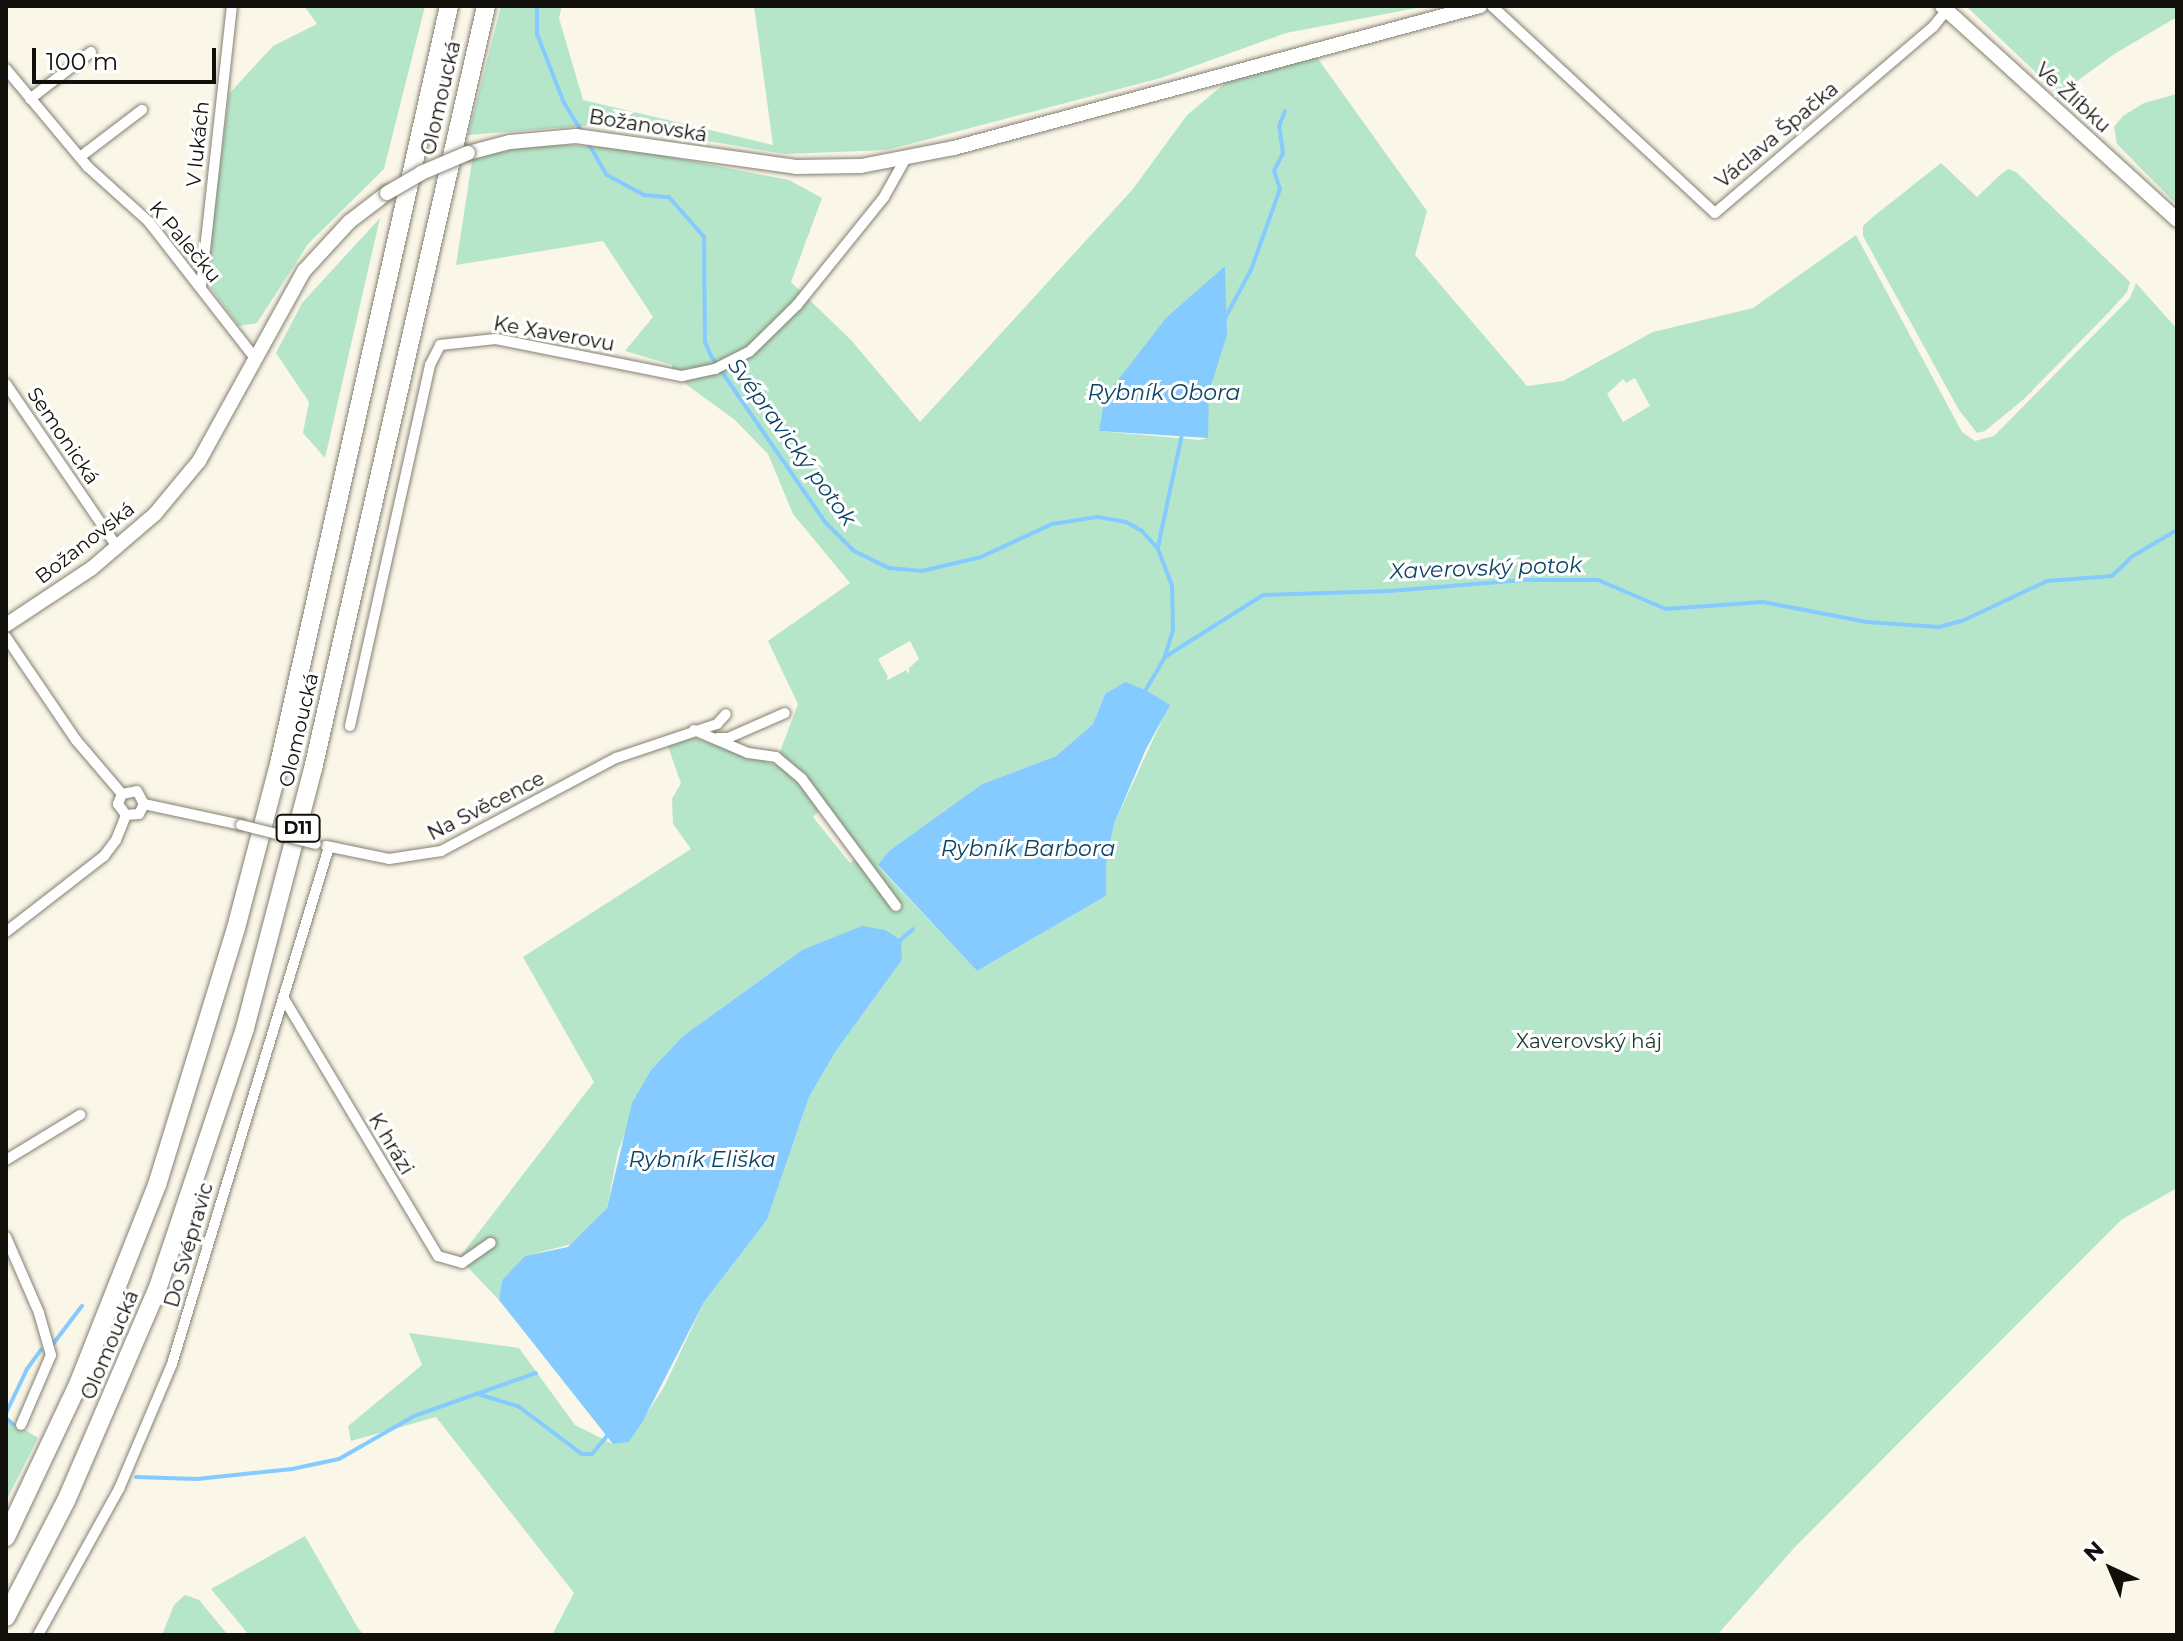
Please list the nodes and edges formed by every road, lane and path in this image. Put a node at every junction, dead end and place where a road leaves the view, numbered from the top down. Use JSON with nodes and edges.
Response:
{"nodes":[{"id":1,"x":232,"y":6,"type":"edge"},
{"id":2,"x":449,"y":6,"type":"edge"},
{"id":3,"x":486,"y":6,"type":"edge"},
{"id":4,"x":1480,"y":6,"type":"edge"},
{"id":5,"x":1492,"y":6,"type":"edge"},
{"id":6,"x":1944,"y":8,"type":"edge"},
{"id":7,"x":91,"y":52,"type":"dead end"},
{"id":8,"x":6,"y":69,"type":"edge"},
{"id":9,"x":30,"y":99,"type":"junction"},
{"id":10,"x":142,"y":110,"type":"dead end"},
{"id":11,"x":80,"y":157,"type":"junction"},
{"id":12,"x":906,"y":158,"type":"junction"},
{"id":13,"x":2177,"y":220,"type":"edge"},
{"id":14,"x":201,"y":286,"type":"junction"},
{"id":15,"x":255,"y":358,"type":"junction"},
{"id":16,"x":6,"y":384,"type":"edge"},
{"id":17,"x":118,"y":548,"type":"junction"},
{"id":18,"x":6,"y":625,"type":"edge"},
{"id":19,"x":6,"y":637,"type":"edge"},
{"id":20,"x":785,"y":713,"type":"dead end"},
{"id":21,"x":726,"y":714,"type":"dead end"},
{"id":22,"x":350,"y":726,"type":"dead end"},
{"id":23,"x":694,"y":730,"type":"junction"},
{"id":24,"x":712,"y":739,"type":"junction"},
{"id":25,"x":122,"y":794,"type":"junction"},
{"id":26,"x":144,"y":804,"type":"junction"},
{"id":27,"x":126,"y":815,"type":"junction"},
{"id":28,"x":329,"y":847,"type":"junction"},
{"id":29,"x":896,"y":906,"type":"dead end"},
{"id":30,"x":6,"y":932,"type":"edge"},
{"id":31,"x":283,"y":997,"type":"junction"},
{"id":32,"x":80,"y":1115,"type":"dead end"},
{"id":33,"x":6,"y":1160,"type":"edge"},
{"id":34,"x":6,"y":1237,"type":"edge"},
{"id":35,"x":491,"y":1243,"type":"dead end"},
{"id":36,"x":21,"y":1425,"type":"dead end"},
{"id":37,"x":6,"y":1537,"type":"edge"},
{"id":38,"x":6,"y":1617,"type":"edge"},
{"id":39,"x":38,"y":1635,"type":"edge"}],
"edges":[{"from":1,"to":14,"type":"street","name":"V lukách"},
{"from":2,"to":37,"type":"highway","name":"Olomoucká","number":"D11"},
{"from":3,"to":38,"type":"highway","name":"Olomoucká","number":"D11"},
{"from":4,"to":12,"type":"street","name":"Božanovská"},
{"from":5,"to":6,"type":"street","name":"Václava Špačka"},
{"from":6,"to":13,"type":"street","name":"Ve Žlíbku"},
{"from":7,"to":9,"type":"street"},
{"from":8,"to":9,"type":"street","name":"K Palečku"},
{"from":9,"to":11,"type":"street","name":"K Palečku"},
{"from":10,"to":11,"type":"street"},
{"from":11,"to":14,"type":"street","name":"K Palečku"},
{"from":12,"to":15,"type":"street","name":"Božanovská","bridge":true},
{"from":12,"to":22,"type":"street","name":"Ke Xaverovu"},
{"from":14,"to":15,"type":"street","name":"K Palečku"},
{"from":15,"to":17,"type":"street","name":"Božanovská"},
{"from":16,"to":17,"type":"street","name":"Semonická"},
{"from":17,"to":18,"type":"street","name":"Božanovská"},
{"from":19,"to":25,"type":"street"},
{"from":20,"to":24,"type":"street"},
{"from":21,"to":23,"type":"street","name":"Na Svěcence"},
{"from":23,"to":24,"type":"street"},
{"from":23,"to":28,"type":"street","name":"Na Svěcence"},
{"from":24,"to":29,"type":"street"},
{"from":25,"to":26,"type":"street","name":"Na Svěcence"},
{"from":25,"to":27,"type":"street"},
{"from":26,"to":27,"type":"street"},
{"from":26,"to":28,"type":"street","name":"Na Svěcence","bridge":true},
{"from":27,"to":30,"type":"street"},
{"from":28,"to":31,"type":"street","name":"Do Svépravic"},
{"from":31,"to":35,"type":"street","name":"K hrázi"},
{"from":31,"to":39,"type":"street","name":"Do Svépravic"},
{"from":32,"to":33,"type":"street"},
{"from":34,"to":36,"type":"street"}]}
